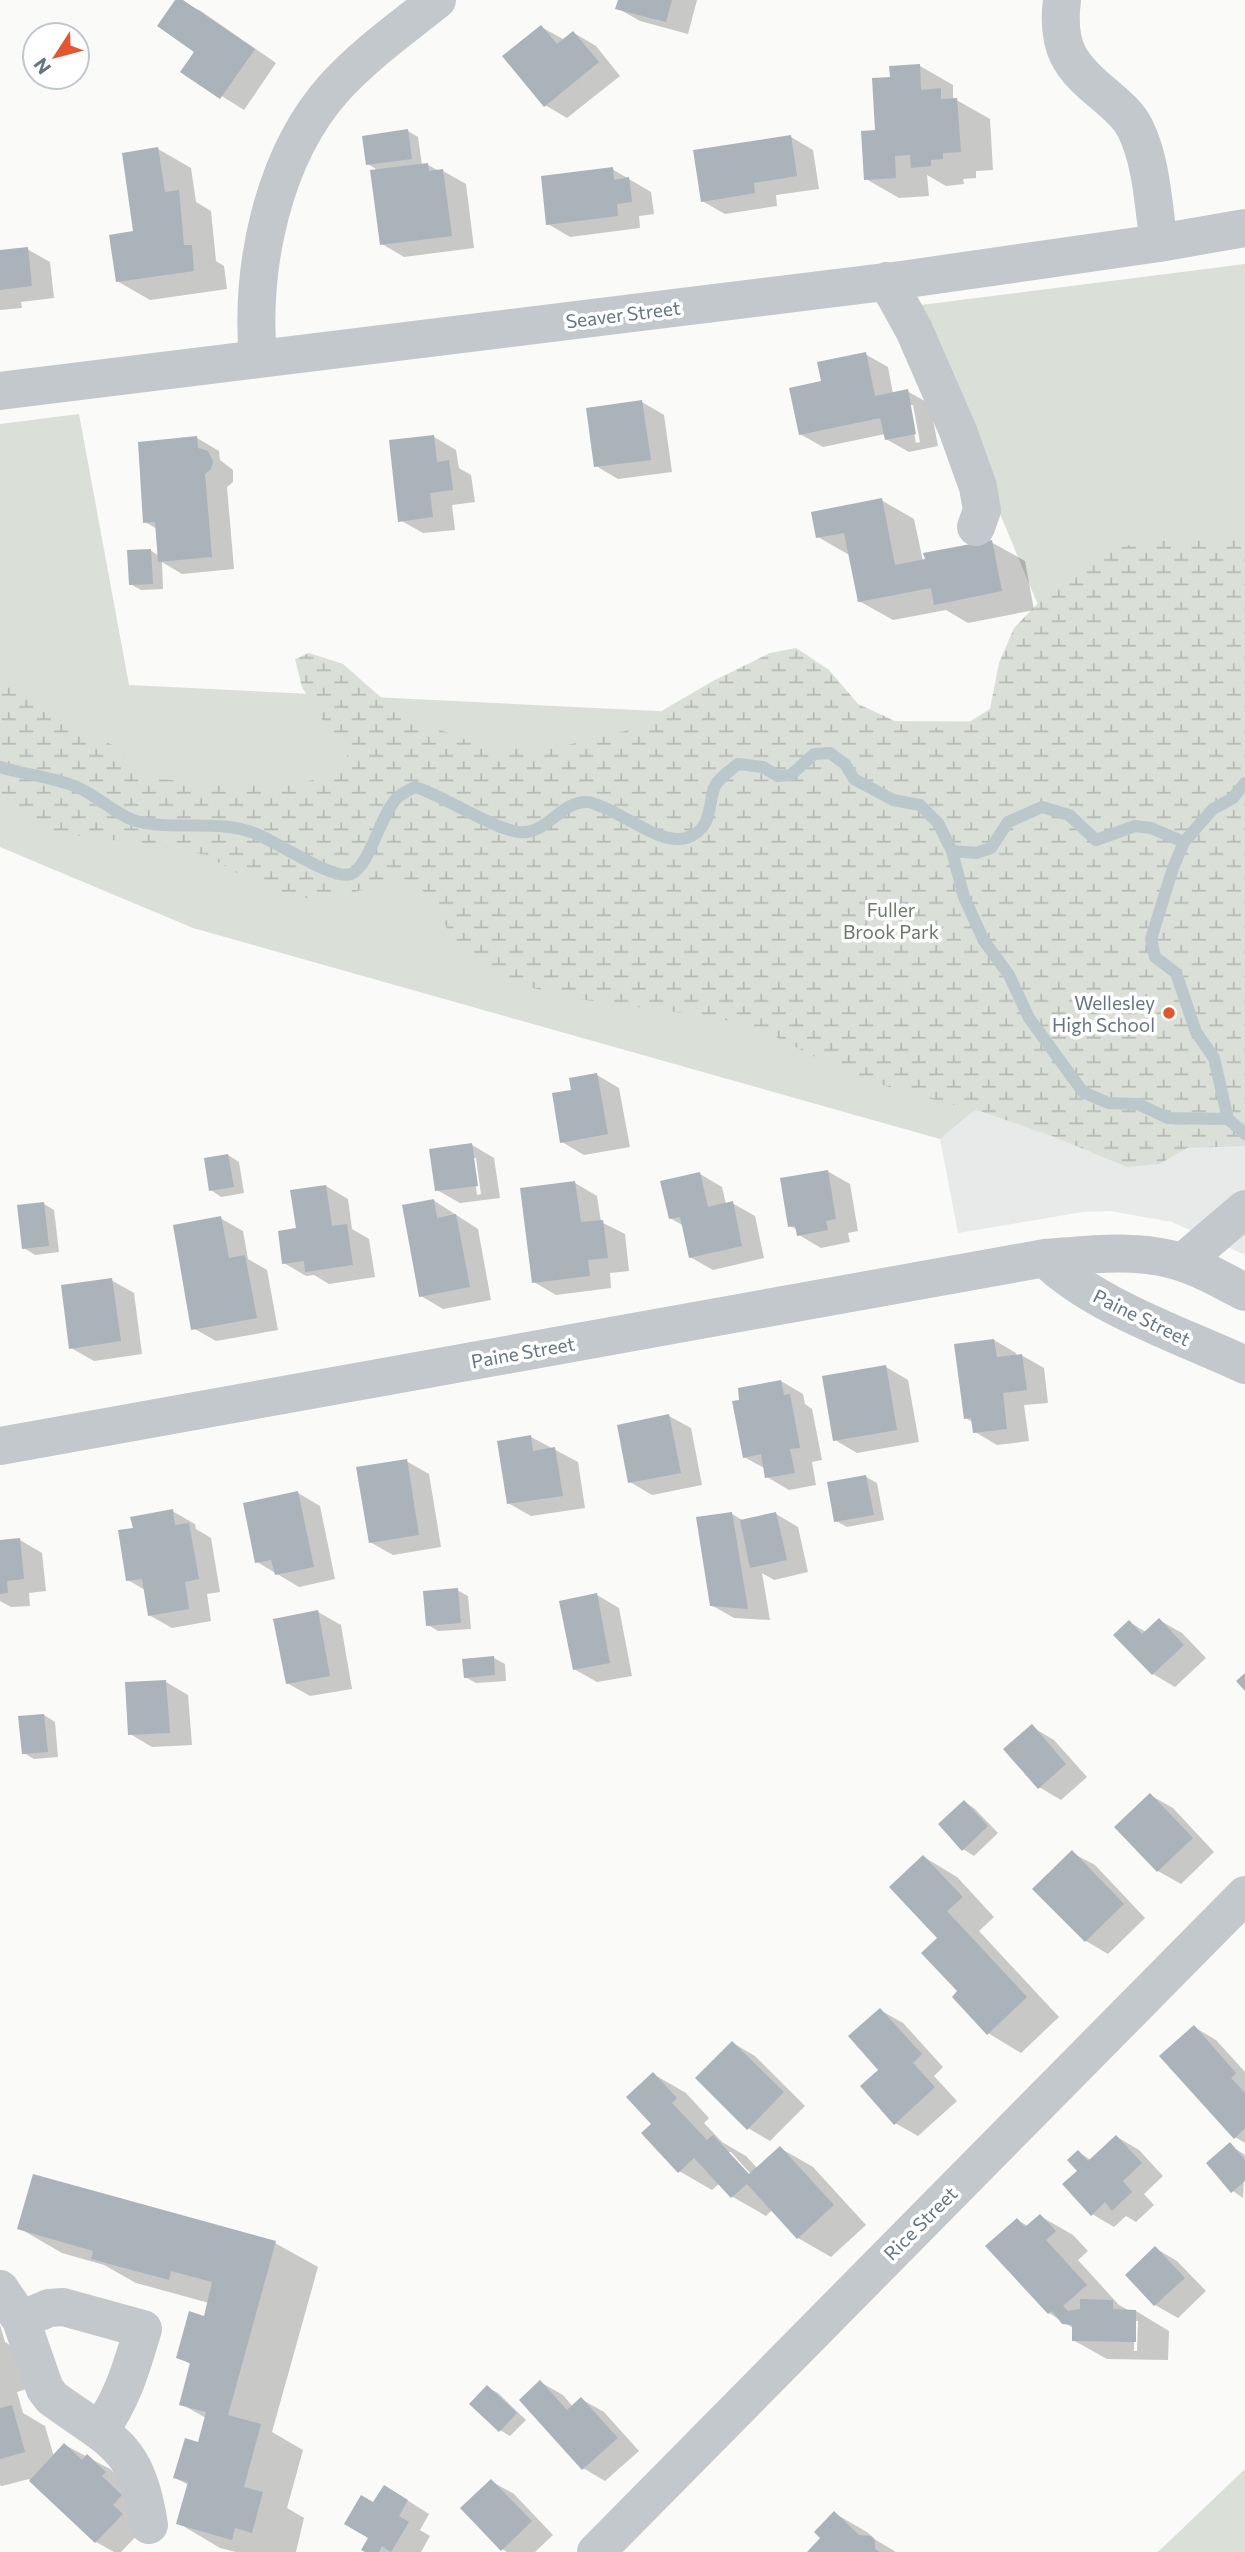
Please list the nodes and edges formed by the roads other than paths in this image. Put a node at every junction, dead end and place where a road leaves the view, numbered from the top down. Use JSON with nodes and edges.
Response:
{"nodes":[{"id":1,"x":437,"y":0,"type":"edge"},
{"id":2,"x":1062,"y":0,"type":"edge"},
{"id":3,"x":1245,"y":228,"type":"edge"},
{"id":4,"x":1159,"y":243,"type":"junction"},
{"id":5,"x":887,"y":281,"type":"junction"},
{"id":6,"x":258,"y":359,"type":"junction"},
{"id":7,"x":0,"y":391,"type":"edge"},
{"id":8,"x":976,"y":527,"type":"dead end"},
{"id":9,"x":1245,"y":1209,"type":"edge"},
{"id":10,"x":1045,"y":1258,"type":"junction"},
{"id":11,"x":1183,"y":1262,"type":"junction"},
{"id":12,"x":1245,"y":1292,"type":"edge"},
{"id":13,"x":1245,"y":1365,"type":"edge"},
{"id":14,"x":0,"y":1446,"type":"edge"},
{"id":15,"x":1245,"y":1895,"type":"edge"},
{"id":16,"x":0,"y":2289,"type":"edge"},
{"id":17,"x":21,"y":2320,"type":"junction"},
{"id":18,"x":100,"y":2430,"type":"junction"},
{"id":19,"x":149,"y":2525,"type":"dead end"},
{"id":20,"x":596,"y":2552,"type":"edge"}],
"edges":[{"from":1,"to":6,"type":"street"},
{"from":2,"to":4,"type":"street"},
{"from":3,"to":4,"type":"street","name":"Seaver Street"},
{"from":4,"to":5,"type":"street","name":"Seaver Street"},
{"from":5,"to":6,"type":"street","name":"Seaver Street"},
{"from":5,"to":8,"type":"street"},
{"from":6,"to":7,"type":"street","name":"Seaver Street"},
{"from":9,"to":11,"type":"street"},
{"from":10,"to":11,"type":"street","name":"Paine Street"},
{"from":10,"to":13,"type":"street","name":"Paine Street"},
{"from":10,"to":14,"type":"street","name":"Paine Street"},
{"from":11,"to":12,"type":"street","name":"Paine Street"},
{"from":15,"to":20,"type":"street","name":"Rice Street"},
{"from":16,"to":17,"type":"street"},
{"from":17,"to":18,"type":"street"},
{"from":17,"to":18,"type":"street"},
{"from":18,"to":19,"type":"street"}]}
